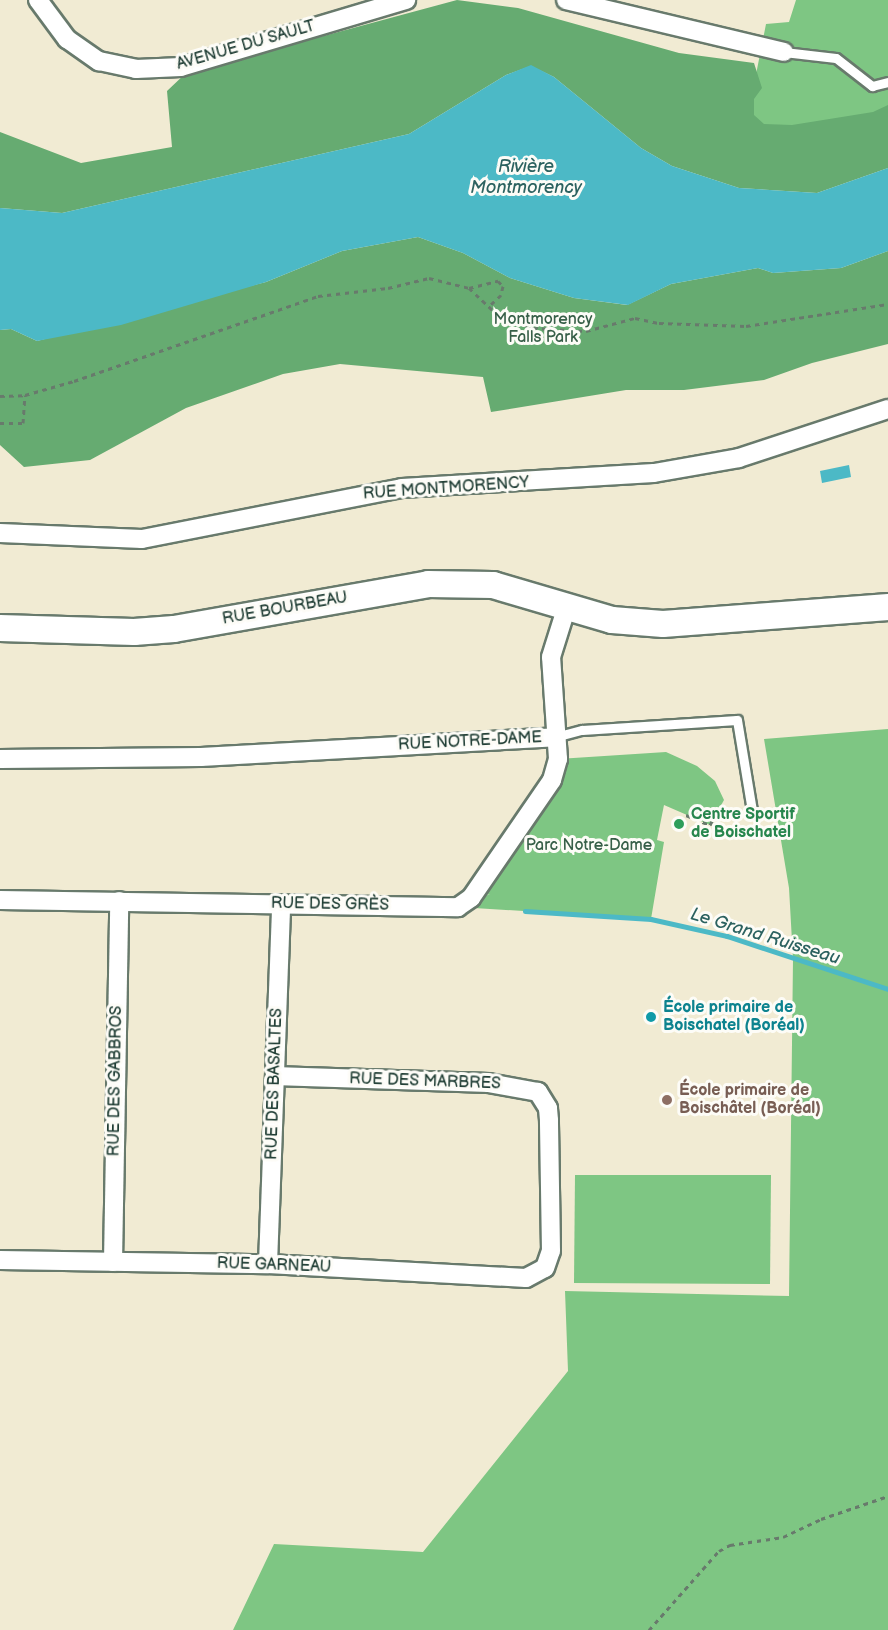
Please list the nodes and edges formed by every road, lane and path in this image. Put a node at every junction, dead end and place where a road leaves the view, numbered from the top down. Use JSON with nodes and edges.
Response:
{"nodes":[{"id":1,"x":38,"y":0,"type":"edge"},
{"id":2,"x":406,"y":0,"type":"edge"},
{"id":3,"x":566,"y":0,"type":"edge"},
{"id":4,"x":784,"y":52,"type":"joint"},
{"id":5,"x":888,"y":82,"type":"edge"},
{"id":6,"x":468,"y":288,"type":"junction"},
{"id":7,"x":888,"y":304,"type":"edge"},
{"id":8,"x":489,"y":306,"type":"junction"},
{"id":9,"x":25,"y":395,"type":"junction"},
{"id":10,"x":0,"y":396,"type":"edge"},
{"id":11,"x":888,"y":409,"type":"edge"},
{"id":12,"x":0,"y":423,"type":"edge"},
{"id":13,"x":0,"y":533,"type":"edge"},
{"id":14,"x":567,"y":606,"type":"junction"},
{"id":15,"x":888,"y":607,"type":"edge"},
{"id":16,"x":0,"y":628,"type":"edge"},
{"id":17,"x":555,"y":737,"type":"junction"},
{"id":18,"x":0,"y":759,"type":"edge"},
{"id":19,"x":753,"y":811,"type":"joint"},
{"id":20,"x":686,"y":815,"type":"dead end"},
{"id":21,"x":0,"y":900,"type":"edge"},
{"id":22,"x":119,"y":901,"type":"junction"},
{"id":23,"x":282,"y":904,"type":"junction"},
{"id":24,"x":275,"y":1076,"type":"junction"},
{"id":25,"x":0,"y":1260,"type":"edge"},
{"id":26,"x":113,"y":1262,"type":"junction"},
{"id":27,"x":268,"y":1264,"type":"junction"},
{"id":28,"x":545,"y":1268,"type":"joint"},
{"id":29,"x":888,"y":1496,"type":"edge"},
{"id":30,"x":649,"y":1630,"type":"edge"}],
"edges":[{"from":1,"to":2,"type":"street","name":"AVENUE DU SAULT"},
{"from":3,"to":4,"type":"street"},
{"from":4,"to":5,"type":"lane"},
{"from":6,"to":8,"type":"path"},
{"from":6,"to":8,"type":"path"},
{"from":6,"to":9,"type":"path"},
{"from":7,"to":8,"type":"path"},
{"from":9,"to":10,"type":"path"},
{"from":9,"to":12,"type":"path"},
{"from":11,"to":13,"type":"street","name":"RUE MONTMORENCY"},
{"from":14,"to":15,"type":"street"},
{"from":14,"to":16,"type":"street","name":"RUE BOURBEAU"},
{"from":14,"to":17,"type":"street","name":"RUE NOTRE-DAME"},
{"from":17,"to":18,"type":"street","name":"RUE NOTRE-DAME"},
{"from":17,"to":19,"type":"lane"},
{"from":17,"to":23,"type":"street","name":"RUE DES GRÈS"},
{"from":19,"to":20,"type":"path"},
{"from":21,"to":22,"type":"street","name":"RUE DES GRÈS"},
{"from":22,"to":23,"type":"street","name":"RUE DES GRÈS"},
{"from":22,"to":26,"type":"street","name":"RUE DES GABBROS"},
{"from":23,"to":24,"type":"street","name":"RUE DES BASALTES"},
{"from":24,"to":27,"type":"street","name":"RUE DES BASALTES"},
{"from":24,"to":28,"type":"street","name":"RUE DES MARBRES"},
{"from":25,"to":26,"type":"street","name":"RUE GARNEAU"},
{"from":26,"to":27,"type":"street","name":"RUE GARNEAU"},
{"from":27,"to":28,"type":"street","name":"RUE GARNEAU"},
{"from":29,"to":30,"type":"path"}]}
